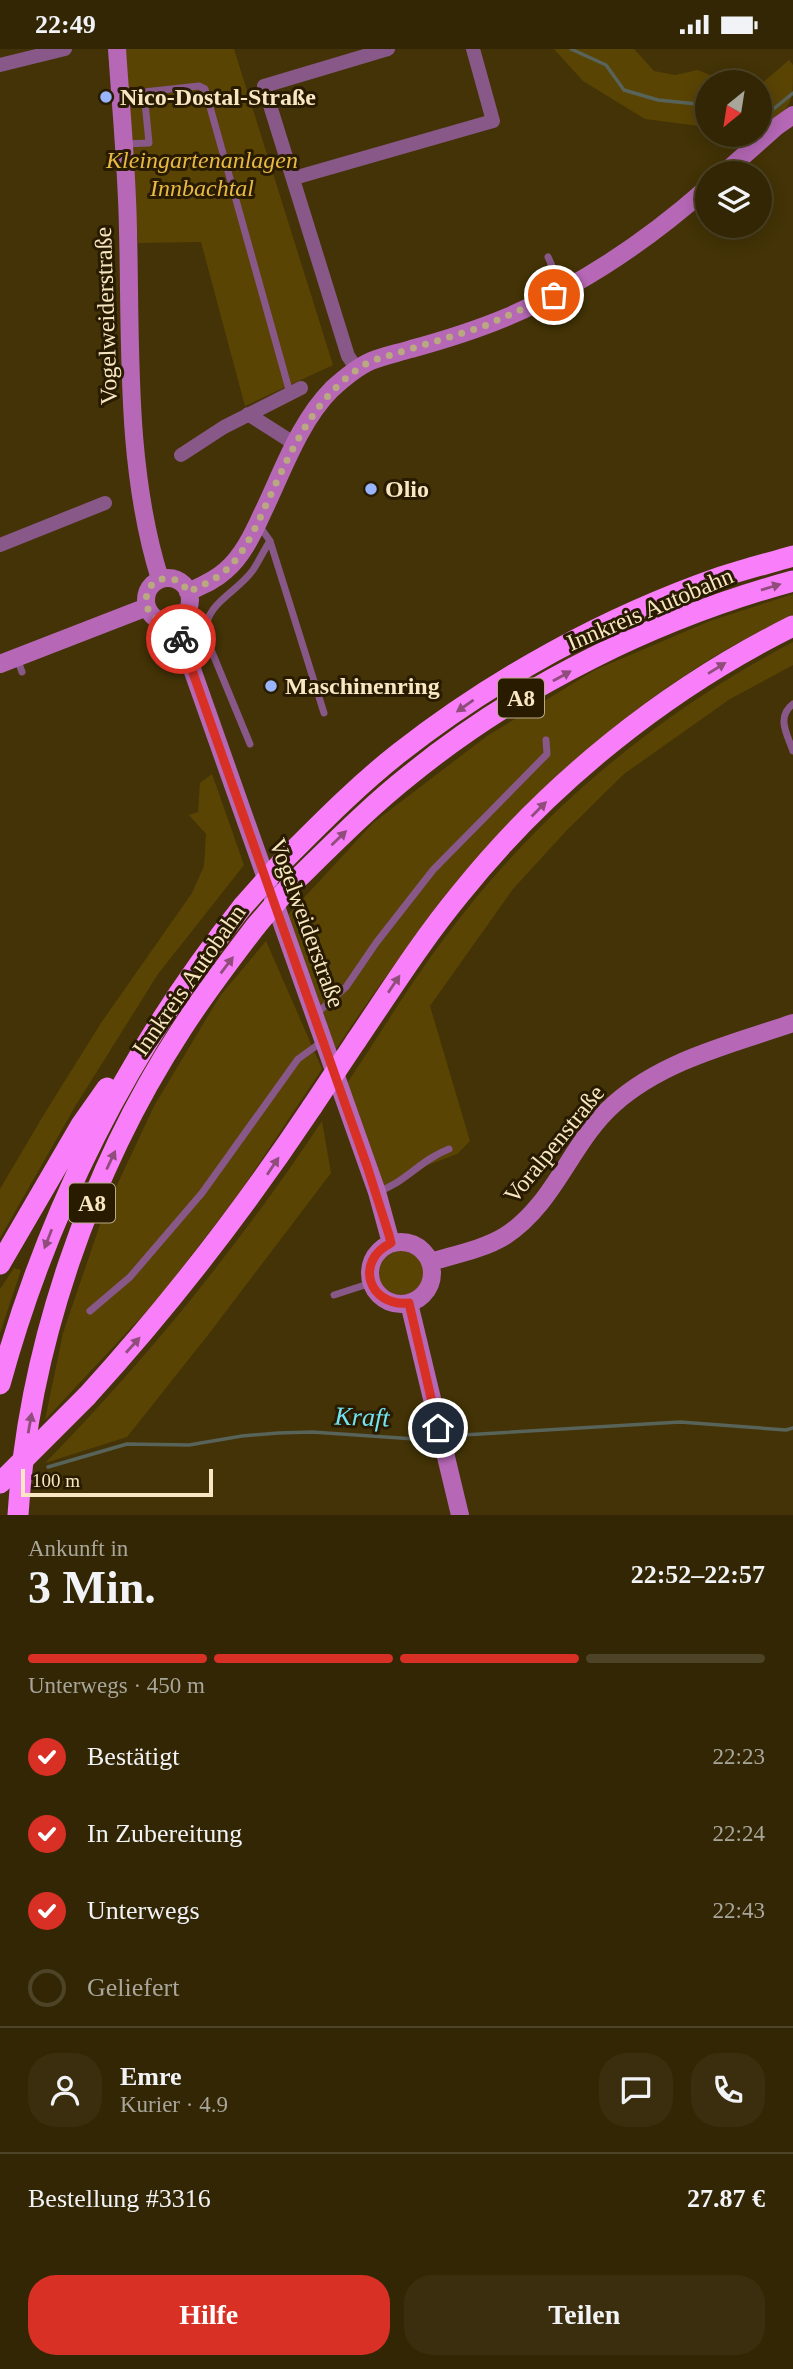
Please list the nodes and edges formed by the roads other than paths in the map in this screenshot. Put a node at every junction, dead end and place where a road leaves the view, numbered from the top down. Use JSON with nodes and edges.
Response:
{"nodes":[{"id":1,"x":65,"y":49,"type":"edge"},
{"id":2,"x":117,"y":49,"type":"edge"},
{"id":3,"x":387,"y":49,"type":"edge"},
{"id":4,"x":473,"y":49,"type":"edge"},
{"id":5,"x":0,"y":65,"type":"edge"},
{"id":6,"x":793,"y":115,"type":"edge"},
{"id":7,"x":124,"y":144,"type":"junction"},
{"id":8,"x":738,"y":161,"type":"edge"},
{"id":9,"x":294,"y":178,"type":"junction"},
{"id":10,"x":695,"y":198,"type":"edge"},
{"id":11,"x":548,"y":257,"type":"dead end"},
{"id":12,"x":563,"y":290,"type":"junction"},
{"id":13,"x":357,"y":369,"type":"junction"},
{"id":14,"x":296,"y":391,"type":"joint"},
{"id":15,"x":248,"y":414,"type":"junction"},
{"id":16,"x":295,"y":444,"type":"junction"},
{"id":17,"x":181,"y":455,"type":"dead end"},
{"id":18,"x":105,"y":503,"type":"dead end"},
{"id":19,"x":258,"y":523,"type":"junction"},
{"id":20,"x":270,"y":541,"type":"junction"},
{"id":21,"x":0,"y":545,"type":"edge"},
{"id":22,"x":793,"y":556,"type":"edge"},
{"id":23,"x":160,"y":579,"type":"junction"},
{"id":24,"x":793,"y":580,"type":"edge"},
{"id":25,"x":188,"y":592,"type":"junction"},
{"id":26,"x":147,"y":607,"type":"junction"},
{"id":27,"x":174,"y":621,"type":"junction"},
{"id":28,"x":793,"y":626,"type":"edge"},
{"id":29,"x":13,"y":665,"type":"edge"},
{"id":30,"x":793,"y":704,"type":"edge"},
{"id":31,"x":324,"y":713,"type":"dead end"},
{"id":32,"x":546,"y":740,"type":"dead end"},
{"id":33,"x":250,"y":744,"type":"dead end"},
{"id":34,"x":793,"y":751,"type":"edge"},
{"id":35,"x":314,"y":1016,"type":"junction"},
{"id":36,"x":793,"y":1023,"type":"edge"},
{"id":37,"x":154,"y":1029,"type":"junction"},
{"id":38,"x":324,"y":1041,"type":"junction"},
{"id":39,"x":449,"y":1149,"type":"dead end"},
{"id":40,"x":376,"y":1192,"type":"junction"},
{"id":41,"x":391,"y":1243,"type":"junction"},
{"id":42,"x":430,"y":1262,"type":"junction"},
{"id":43,"x":0,"y":1264,"type":"edge"},
{"id":44,"x":371,"y":1283,"type":"junction"},
{"id":45,"x":334,"y":1295,"type":"dead end"},
{"id":46,"x":409,"y":1303,"type":"junction"},
{"id":47,"x":90,"y":1311,"type":"dead end"},
{"id":48,"x":0,"y":1384,"type":"edge"},
{"id":49,"x":0,"y":1483,"type":"edge"},
{"id":50,"x":18,"y":1515,"type":"edge"},
{"id":51,"x":460,"y":1515,"type":"edge"}],
"edges":[{"from":1,"to":5,"type":"street"},
{"from":2,"to":7,"type":"main road","name":"Vogelweiderstraße"},
{"from":3,"to":9,"type":"street"},
{"from":4,"to":9,"type":"street"},
{"from":6,"to":8,"type":"main road"},
{"from":7,"to":14,"type":"lane"},
{"from":7,"to":23,"type":"main road","name":"Vogelweiderstraße"},
{"from":9,"to":13,"type":"street"},
{"from":10,"to":12,"type":"main road"},
{"from":11,"to":12,"type":"lane"},
{"from":12,"to":13,"type":"main road"},
{"from":13,"to":16,"type":"main road"},
{"from":14,"to":15,"type":"street"},
{"from":15,"to":16,"type":"street"},
{"from":15,"to":17,"type":"street"},
{"from":16,"to":19,"type":"main road"},
{"from":18,"to":21,"type":"street"},
{"from":19,"to":20,"type":"lane"},
{"from":19,"to":25,"type":"main road"},
{"from":20,"to":31,"type":"lane"},
{"from":20,"to":33,"type":"lane"},
{"from":22,"to":37,"type":"highway","name":"Innkreis Autobahn","number":"A8","one_way":true,"bridge":true},
{"from":23,"to":25,"type":"main road"},
{"from":23,"to":26,"type":"main road"},
{"from":50,"to":24,"type":"highway","name":"Innkreis Autobahn","number":"A8","one_way":true,"bridge":true},
{"from":25,"to":27,"type":"main road"},
{"from":26,"to":27,"type":"main road"},
{"from":26,"to":29,"type":"main road"},
{"from":27,"to":35,"type":"main road","name":"Vogelweiderstraße"},
{"from":49,"to":28,"type":"highway","one_way":true,"bridge":true},
{"from":30,"to":34,"type":"lane"},
{"from":32,"to":35,"type":"lane"},
{"from":35,"to":38,"type":"main road","name":"Vogelweiderstraße"},
{"from":36,"to":42,"type":"main road","name":"Voralpenstraße"},
{"from":37,"to":43,"type":"highway"},
{"from":37,"to":48,"type":"highway","name":"Innkreis Autobahn","number":"A8","one_way":true},
{"from":38,"to":40,"type":"main road","name":"Vogelweiderstraße"},
{"from":38,"to":47,"type":"lane"},
{"from":39,"to":40,"type":"lane"},
{"from":40,"to":41,"type":"main road","name":"Vogelweiderstraße"},
{"from":41,"to":42,"type":"main road"},
{"from":41,"to":44,"type":"main road"},
{"from":42,"to":46,"type":"main road"},
{"from":44,"to":45,"type":"lane"},
{"from":44,"to":46,"type":"main road"},
{"from":46,"to":51,"type":"main road"}]}
